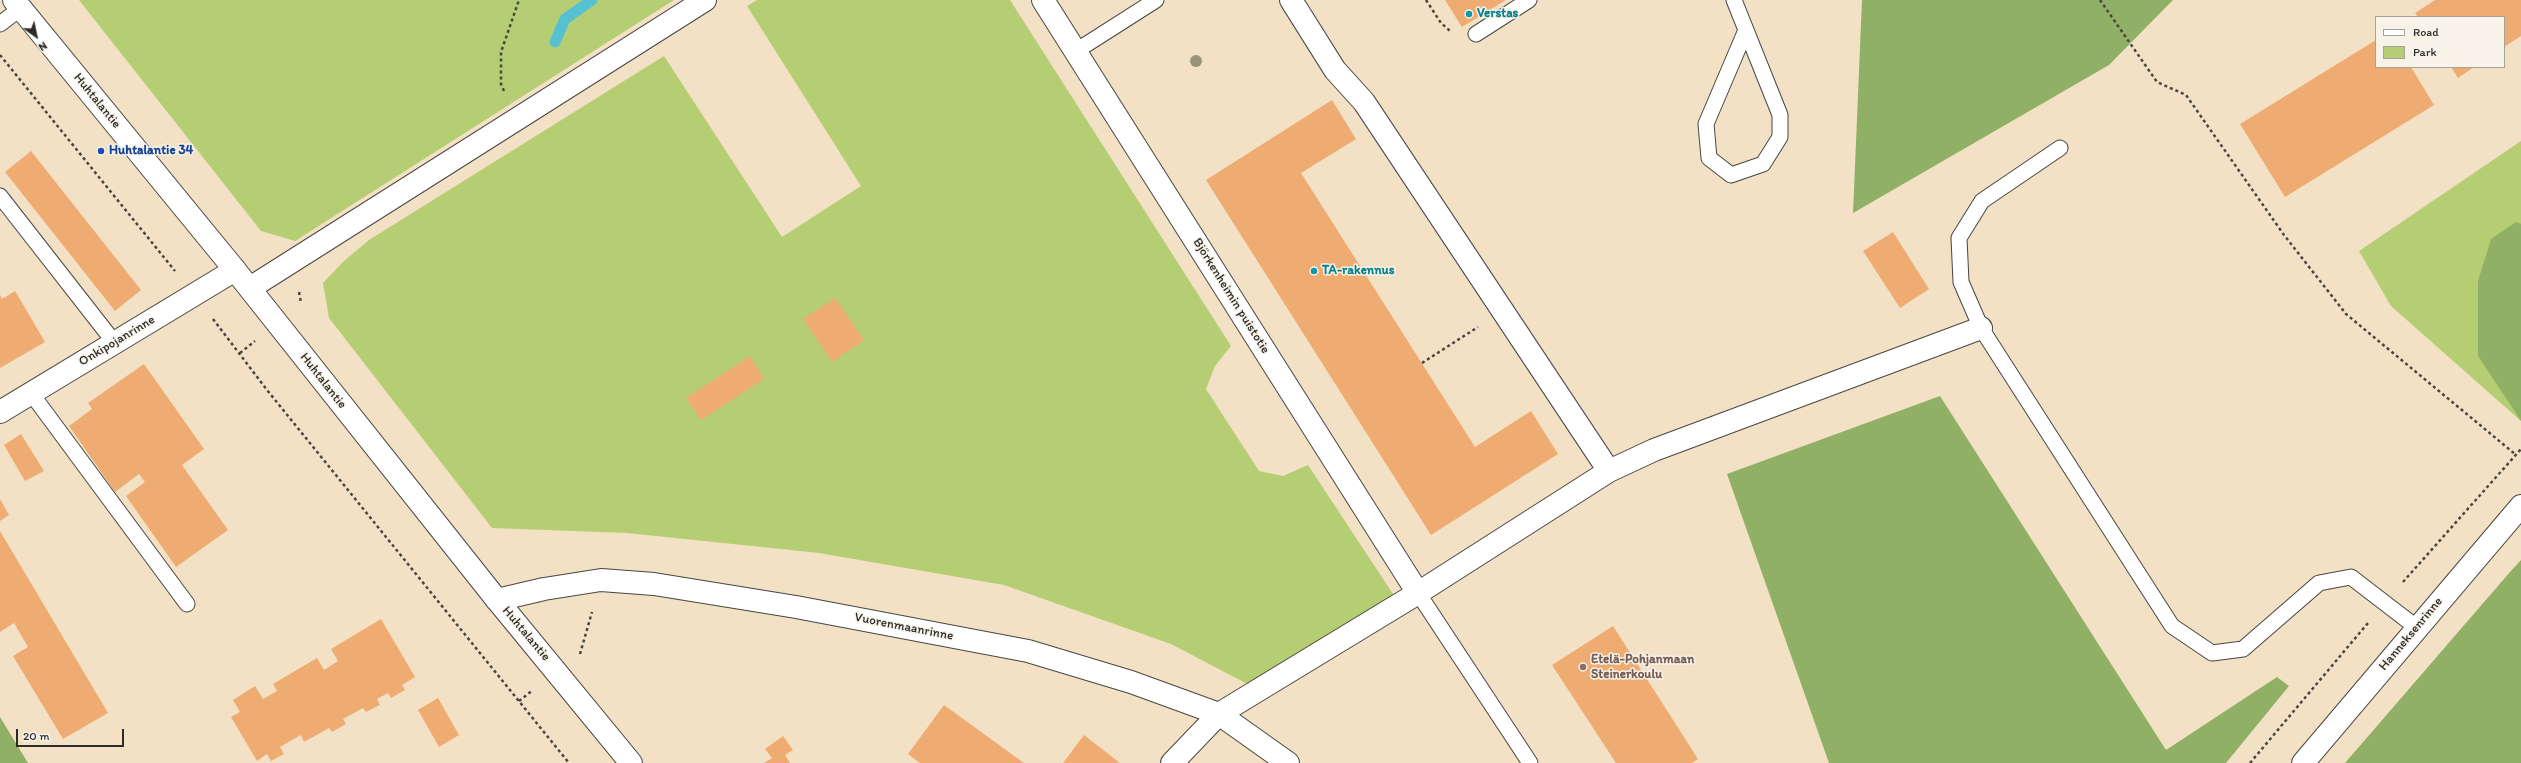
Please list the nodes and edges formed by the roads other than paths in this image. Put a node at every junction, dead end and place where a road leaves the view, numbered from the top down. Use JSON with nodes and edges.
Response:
{"nodes":[{"id":1,"x":705,"y":0,"type":"edge"},
{"id":2,"x":1042,"y":0,"type":"edge"},
{"id":3,"x":1156,"y":0,"type":"edge"},
{"id":4,"x":1291,"y":0,"type":"edge"},
{"id":5,"x":1529,"y":0,"type":"edge"},
{"id":6,"x":1734,"y":0,"type":"edge"},
{"id":7,"x":18,"y":4,"type":"edge"},
{"id":8,"x":0,"y":24,"type":"edge"},
{"id":9,"x":1746,"y":30,"type":"junction"},
{"id":10,"x":1476,"y":34,"type":"road end"},
{"id":11,"x":1076,"y":51,"type":"junction"},
{"id":12,"x":2060,"y":148,"type":"dead end"},
{"id":13,"x":0,"y":196,"type":"edge"},
{"id":14,"x":235,"y":270,"type":"junction"},
{"id":15,"x":250,"y":288,"type":"junction"},
{"id":16,"x":1981,"y":328,"type":"junction"},
{"id":17,"x":114,"y":342,"type":"junction"},
{"id":18,"x":31,"y":393,"type":"junction"},
{"id":19,"x":0,"y":412,"type":"edge"},
{"id":20,"x":1609,"y":471,"type":"junction"},
{"id":21,"x":2521,"y":506,"type":"edge"},
{"id":22,"x":1418,"y":593,"type":"junction"},
{"id":23,"x":497,"y":600,"type":"junction"},
{"id":24,"x":186,"y":604,"type":"dead end"},
{"id":25,"x":2416,"y":628,"type":"junction"},
{"id":26,"x":1219,"y":714,"type":"junction"},
{"id":27,"x":631,"y":763,"type":"edge"},
{"id":28,"x":1172,"y":763,"type":"edge"},
{"id":29,"x":1288,"y":763,"type":"edge"},
{"id":30,"x":1530,"y":763,"type":"edge"},
{"id":31,"x":2303,"y":763,"type":"edge"}],
"edges":[{"from":1,"to":15,"type":"street"},
{"from":2,"to":11,"type":"street","name":"Björkenheimin puistotie"},
{"from":3,"to":11,"type":"lane"},
{"from":4,"to":20,"type":"street"},
{"from":5,"to":10,"type":"lane"},
{"from":6,"to":9,"type":"lane"},
{"from":7,"to":8,"type":"lane"},
{"from":7,"to":14,"type":"street","name":"Huhtalantie"},
{"from":9,"to":9,"type":"lane"},
{"from":11,"to":22,"type":"street","name":"Björkenheimin puistotie"},
{"from":12,"to":16,"type":"lane"},
{"from":13,"to":17,"type":"lane"},
{"from":14,"to":15,"type":"street","name":"Huhtalantie"},
{"from":14,"to":17,"type":"street","name":"Onkipojanrinne"},
{"from":15,"to":23,"type":"street","name":"Huhtalantie"},
{"from":16,"to":20,"type":"street"},
{"from":16,"to":25,"type":"lane"},
{"from":17,"to":18,"type":"street","name":"Onkipojanrinne"},
{"from":18,"to":19,"type":"street","name":"Onkipojanrinne"},
{"from":18,"to":24,"type":"lane"},
{"from":20,"to":22,"type":"street"},
{"from":21,"to":25,"type":"street","name":"Hanneksenrinne"},
{"from":22,"to":26,"type":"street"},
{"from":22,"to":30,"type":"lane"},
{"from":23,"to":26,"type":"street","name":"Vuorenmaanrinne"},
{"from":23,"to":27,"type":"street","name":"Huhtalantie"},
{"from":25,"to":31,"type":"street","name":"Hanneksenrinne"},
{"from":26,"to":28,"type":"street"},
{"from":26,"to":29,"type":"street","name":"Vuorenmaanrinne"}]}
